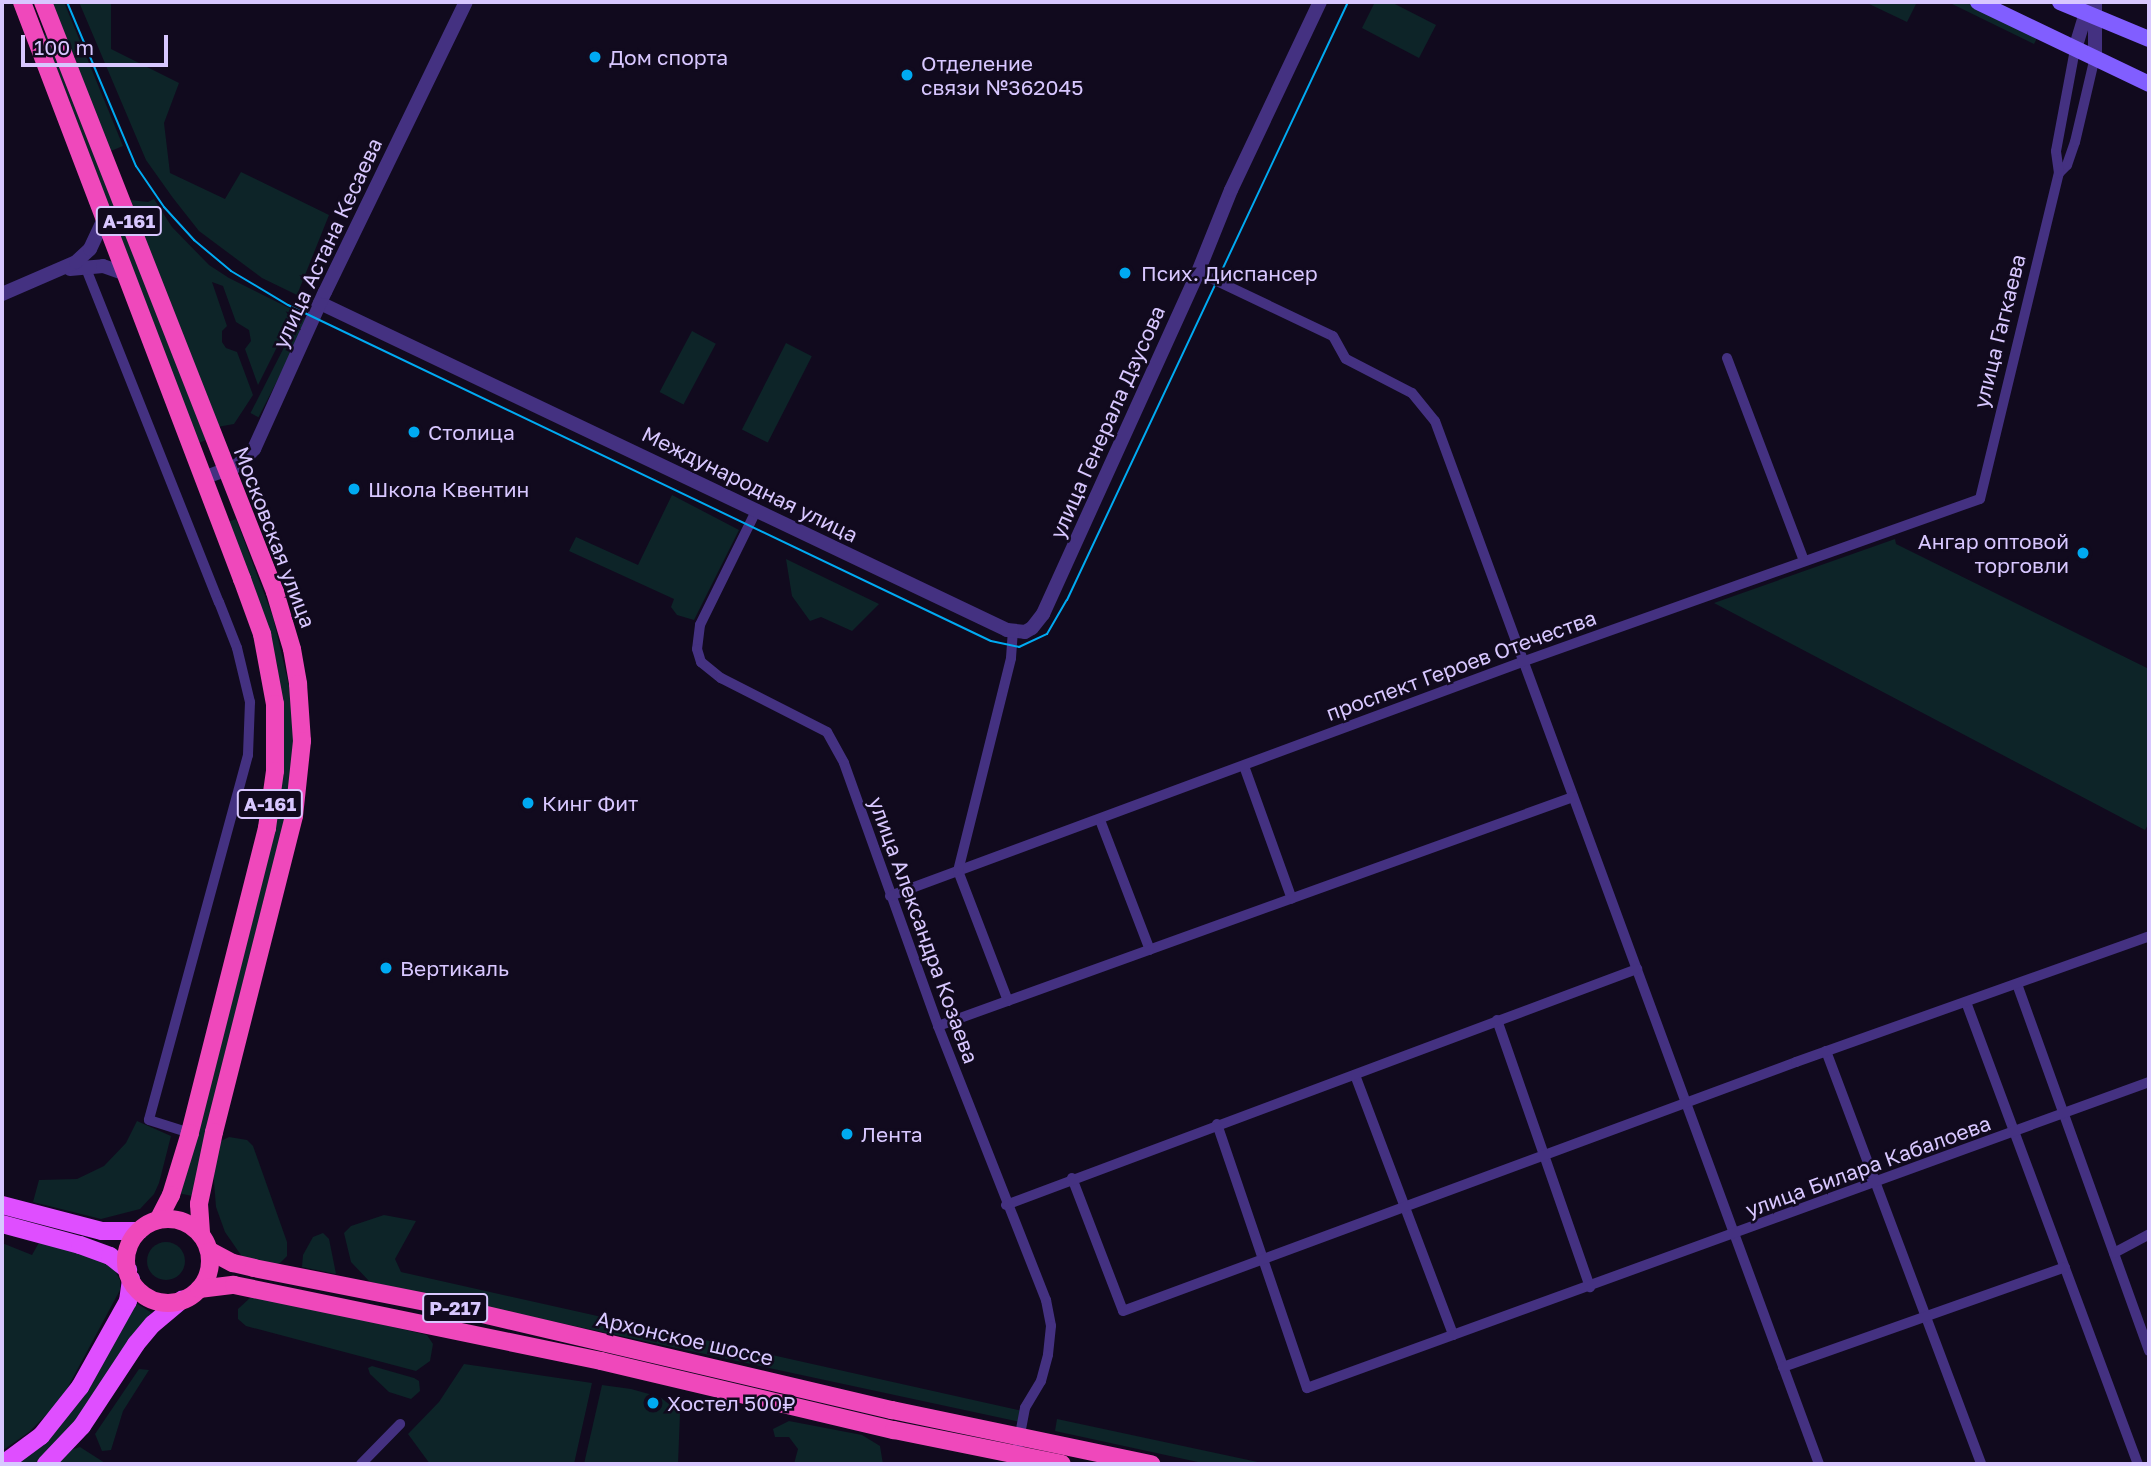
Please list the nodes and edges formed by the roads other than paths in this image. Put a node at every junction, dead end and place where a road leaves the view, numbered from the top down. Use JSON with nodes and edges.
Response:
{"nodes":[{"id":1,"x":22,"y":2,"type":"edge"},
{"id":2,"x":43,"y":2,"type":"edge"},
{"id":3,"x":466,"y":2,"type":"edge"},
{"id":4,"x":1320,"y":2,"type":"edge"},
{"id":5,"x":1978,"y":2,"type":"edge"},
{"id":6,"x":2060,"y":2,"type":"edge"},
{"id":7,"x":2092,"y":8,"type":"edge"},
{"id":8,"x":2149,"y":39,"type":"edge"},
{"id":9,"x":2074,"y":50,"type":"junction"},
{"id":10,"x":2095,"y":57,"type":"junction"},
{"id":11,"x":2149,"y":84,"type":"edge"},
{"id":12,"x":2059,"y":173,"type":"junction"},
{"id":13,"x":104,"y":219,"type":"junction"},
{"id":14,"x":85,"y":266,"type":"junction"},
{"id":15,"x":54,"y":272,"type":"junction"},
{"id":16,"x":1198,"y":272,"type":"junction"},
{"id":17,"x":126,"y":274,"type":"junction"},
{"id":18,"x":2,"y":294,"type":"edge"},
{"id":19,"x":320,"y":303,"type":"junction"},
{"id":20,"x":1727,"y":358,"type":"dead end"},
{"id":21,"x":226,"y":469,"type":"junction"},
{"id":22,"x":203,"y":478,"type":"junction"},
{"id":23,"x":1980,"y":499,"type":"joint"},
{"id":24,"x":757,"y":509,"type":"junction"},
{"id":25,"x":1804,"y":561,"type":"junction"},
{"id":26,"x":1013,"y":631,"type":"junction"},
{"id":27,"x":1522,"y":662,"type":"junction"},
{"id":28,"x":1244,"y":766,"type":"junction"},
{"id":29,"x":1573,"y":797,"type":"junction"},
{"id":30,"x":1100,"y":820,"type":"junction"},
{"id":31,"x":958,"y":871,"type":"junction"},
{"id":32,"x":890,"y":896,"type":"junction"},
{"id":33,"x":1292,"y":898,"type":"junction"},
{"id":34,"x":2149,"y":936,"type":"edge"},
{"id":35,"x":1150,"y":950,"type":"junction"},
{"id":36,"x":1637,"y":969,"type":"junction"},
{"id":37,"x":2017,"y":984,"type":"junction"},
{"id":38,"x":1008,"y":1001,"type":"junction"},
{"id":39,"x":1966,"y":1002,"type":"junction"},
{"id":40,"x":1497,"y":1020,"type":"junction"},
{"id":41,"x":938,"y":1026,"type":"junction"},
{"id":42,"x":1826,"y":1051,"type":"junction"},
{"id":43,"x":1354,"y":1075,"type":"junction"},
{"id":44,"x":2149,"y":1082,"type":"edge"},
{"id":45,"x":1685,"y":1103,"type":"junction"},
{"id":46,"x":2063,"y":1115,"type":"junction"},
{"id":47,"x":1217,"y":1124,"type":"junction"},
{"id":48,"x":2015,"y":1132,"type":"junction"},
{"id":49,"x":190,"y":1133,"type":"junction"},
{"id":50,"x":1545,"y":1155,"type":"junction"},
{"id":51,"x":1072,"y":1178,"type":"junction"},
{"id":52,"x":1876,"y":1182,"type":"junction"},
{"id":53,"x":2,"y":1205,"type":"edge"},
{"id":54,"x":1006,"y":1205,"type":"junction"},
{"id":55,"x":1403,"y":1206,"type":"junction"},
{"id":56,"x":158,"y":1220,"type":"junction"},
{"id":57,"x":2,"y":1224,"type":"edge"},
{"id":58,"x":139,"y":1231,"type":"junction"},
{"id":59,"x":2149,"y":1234,"type":"edge"},
{"id":60,"x":1734,"y":1235,"type":"junction"},
{"id":61,"x":206,"y":1243,"type":"junction"},
{"id":62,"x":2114,"y":1253,"type":"junction"},
{"id":63,"x":1262,"y":1260,"type":"junction"},
{"id":64,"x":2065,"y":1267,"type":"junction"},
{"id":65,"x":129,"y":1275,"type":"junction"},
{"id":66,"x":1590,"y":1287,"type":"junction"},
{"id":67,"x":199,"y":1289,"type":"junction"},
{"id":68,"x":183,"y":1300,"type":"junction"},
{"id":69,"x":1925,"y":1317,"type":"junction"},
{"id":70,"x":1453,"y":1335,"type":"junction"},
{"id":71,"x":2149,"y":1351,"type":"edge"},
{"id":72,"x":1783,"y":1367,"type":"junction"},
{"id":73,"x":400,"y":1424,"type":"dead end"},
{"id":74,"x":1020,"y":1436,"type":"junction"},
{"id":75,"x":1016,"y":1455,"type":"junction"},
{"id":76,"x":3,"y":1464,"type":"edge"},
{"id":77,"x":46,"y":1464,"type":"edge"},
{"id":78,"x":361,"y":1464,"type":"edge"},
{"id":79,"x":1062,"y":1464,"type":"edge"},
{"id":80,"x":1151,"y":1464,"type":"edge"},
{"id":81,"x":1819,"y":1464,"type":"edge"},
{"id":82,"x":1981,"y":1464,"type":"edge"},
{"id":83,"x":2138,"y":1464,"type":"edge"}],
"edges":[{"from":1,"to":13,"type":"highway","number":"А-161"},
{"from":2,"to":21,"type":"highway","name":"Московская улица","number":"А-161"},
{"from":3,"to":19,"type":"street","name":"улица Астана Кесаева"},
{"from":4,"to":16,"type":"street","name":"улица Генерала Дзусова"},
{"from":5,"to":9,"type":"main road"},
{"from":6,"to":7,"type":"main road"},
{"from":7,"to":8,"type":"main road"},
{"from":7,"to":9,"type":"street","name":"улица Гагкаева"},
{"from":7,"to":10,"type":"street"},
{"from":9,"to":10,"type":"main road"},
{"from":9,"to":12,"type":"street","name":"улица Гагкаева"},
{"from":10,"to":11,"type":"main road"},
{"from":10,"to":12,"type":"street","name":"улица Гагкаева"},
{"from":12,"to":23,"type":"street","name":"улица Гагкаева"},
{"from":13,"to":15,"type":"street"},
{"from":13,"to":17,"type":"highway","number":"А-161"},
{"from":14,"to":15,"type":"street"},
{"from":14,"to":17,"type":"street"},
{"from":14,"to":49,"type":"street"},
{"from":15,"to":18,"type":"street"},
{"from":16,"to":26,"type":"street","name":"улица Генерала Дзусова"},
{"from":16,"to":27,"type":"street","name":"улица Билара Кабалоева"},
{"from":17,"to":22,"type":"highway","number":"А-161"},
{"from":19,"to":21,"type":"street","name":"улица Астана Кесаева"},
{"from":19,"to":24,"type":"street","name":"Международная улица"},
{"from":20,"to":25,"type":"street"},
{"from":21,"to":22,"type":"street","name":"улица Астана Кесаева"},
{"from":21,"to":61,"type":"highway","name":"Московская улица","number":"А-161"},
{"from":22,"to":49,"type":"highway","number":"А-161"},
{"from":23,"to":25,"type":"street","name":"проспект Героев Отечества"},
{"from":24,"to":26,"type":"street","name":"Международная улица"},
{"from":24,"to":32,"type":"street","name":"улица Александра Козаева"},
{"from":25,"to":27,"type":"street","name":"проспект Героев Отечества"},
{"from":26,"to":31,"type":"street"},
{"from":27,"to":28,"type":"street","name":"проспект Героев Отечества"},
{"from":27,"to":29,"type":"street","name":"улица Билара Кабалоева"},
{"from":28,"to":30,"type":"street","name":"проспект Героев Отечества"},
{"from":28,"to":33,"type":"street"},
{"from":29,"to":33,"type":"street"},
{"from":29,"to":36,"type":"street","name":"улица Билара Кабалоева"},
{"from":30,"to":31,"type":"street","name":"проспект Героев Отечества"},
{"from":30,"to":35,"type":"street"},
{"from":31,"to":32,"type":"street","name":"проспект Героев Отечества"},
{"from":31,"to":38,"type":"street"},
{"from":32,"to":41,"type":"street","name":"улица Александра Козаева"},
{"from":33,"to":35,"type":"street"},
{"from":34,"to":37,"type":"street"},
{"from":35,"to":38,"type":"street"},
{"from":36,"to":40,"type":"street"},
{"from":36,"to":45,"type":"street","name":"улица Билара Кабалоева"},
{"from":37,"to":39,"type":"street"},
{"from":37,"to":46,"type":"street"},
{"from":38,"to":41,"type":"street"},
{"from":39,"to":42,"type":"street"},
{"from":39,"to":48,"type":"street"},
{"from":40,"to":43,"type":"street"},
{"from":40,"to":50,"type":"street"},
{"from":41,"to":54,"type":"street","name":"улица Александра Козаева"},
{"from":42,"to":45,"type":"street"},
{"from":42,"to":52,"type":"street"},
{"from":43,"to":47,"type":"street"},
{"from":43,"to":55,"type":"street"},
{"from":44,"to":46,"type":"street","name":"улица Билара Кабалоева"},
{"from":45,"to":50,"type":"street"},
{"from":45,"to":60,"type":"street","name":"улица Билара Кабалоева"},
{"from":46,"to":48,"type":"street","name":"улица Билара Кабалоева"},
{"from":46,"to":62,"type":"street"},
{"from":47,"to":51,"type":"street"},
{"from":47,"to":63,"type":"street","name":"улица Билара Кабалоева"},
{"from":48,"to":52,"type":"street","name":"улица Билара Кабалоева"},
{"from":48,"to":64,"type":"street"},
{"from":49,"to":56,"type":"highway","number":"А-161"},
{"from":50,"to":55,"type":"street"},
{"from":50,"to":66,"type":"street"},
{"from":51,"to":54,"type":"street"},
{"from":51,"to":63,"type":"street"},
{"from":52,"to":60,"type":"street","name":"улица Билара Кабалоева"},
{"from":52,"to":69,"type":"street"},
{"from":53,"to":58,"type":"main road"},
{"from":54,"to":74,"type":"street","name":"улица Александра Козаева"},
{"from":55,"to":63,"type":"street"},
{"from":55,"to":70,"type":"street"},
{"from":56,"to":58,"type":"highway"},
{"from":56,"to":61,"type":"highway"},
{"from":57,"to":65,"type":"main road"},
{"from":58,"to":65,"type":"highway"},
{"from":59,"to":62,"type":"street"},
{"from":60,"to":66,"type":"street","name":"улица Билара Кабалоева"},
{"from":60,"to":72,"type":"street","name":"улица Билара Кабалоева"},
{"from":61,"to":67,"type":"highway"},
{"from":61,"to":74,"type":"highway","name":"Архонское шоссе","number":"Р-217"},
{"from":62,"to":71,"type":"street"},
{"from":63,"to":70,"type":"street","name":"улица Билара Кабалоева"},
{"from":64,"to":69,"type":"street"},
{"from":64,"to":83,"type":"street"},
{"from":65,"to":68,"type":"highway"},
{"from":65,"to":76,"type":"main road"},
{"from":66,"to":70,"type":"street","name":"улица Билара Кабалоева"},
{"from":67,"to":68,"type":"highway"},
{"from":67,"to":75,"type":"highway","name":"Архонское шоссе","number":"Р-217"},
{"from":68,"to":77,"type":"main road"},
{"from":69,"to":72,"type":"street"},
{"from":69,"to":82,"type":"street"},
{"from":72,"to":81,"type":"street","name":"улица Билара Кабалоева"},
{"from":73,"to":78,"type":"street"},
{"from":74,"to":75,"type":"street","name":"улица Александра Козаева"},
{"from":74,"to":80,"type":"highway","name":"Архонское шоссе","number":"Р-217"},
{"from":75,"to":79,"type":"highway","name":"Архонское шоссе","number":"Р-217"}]}
